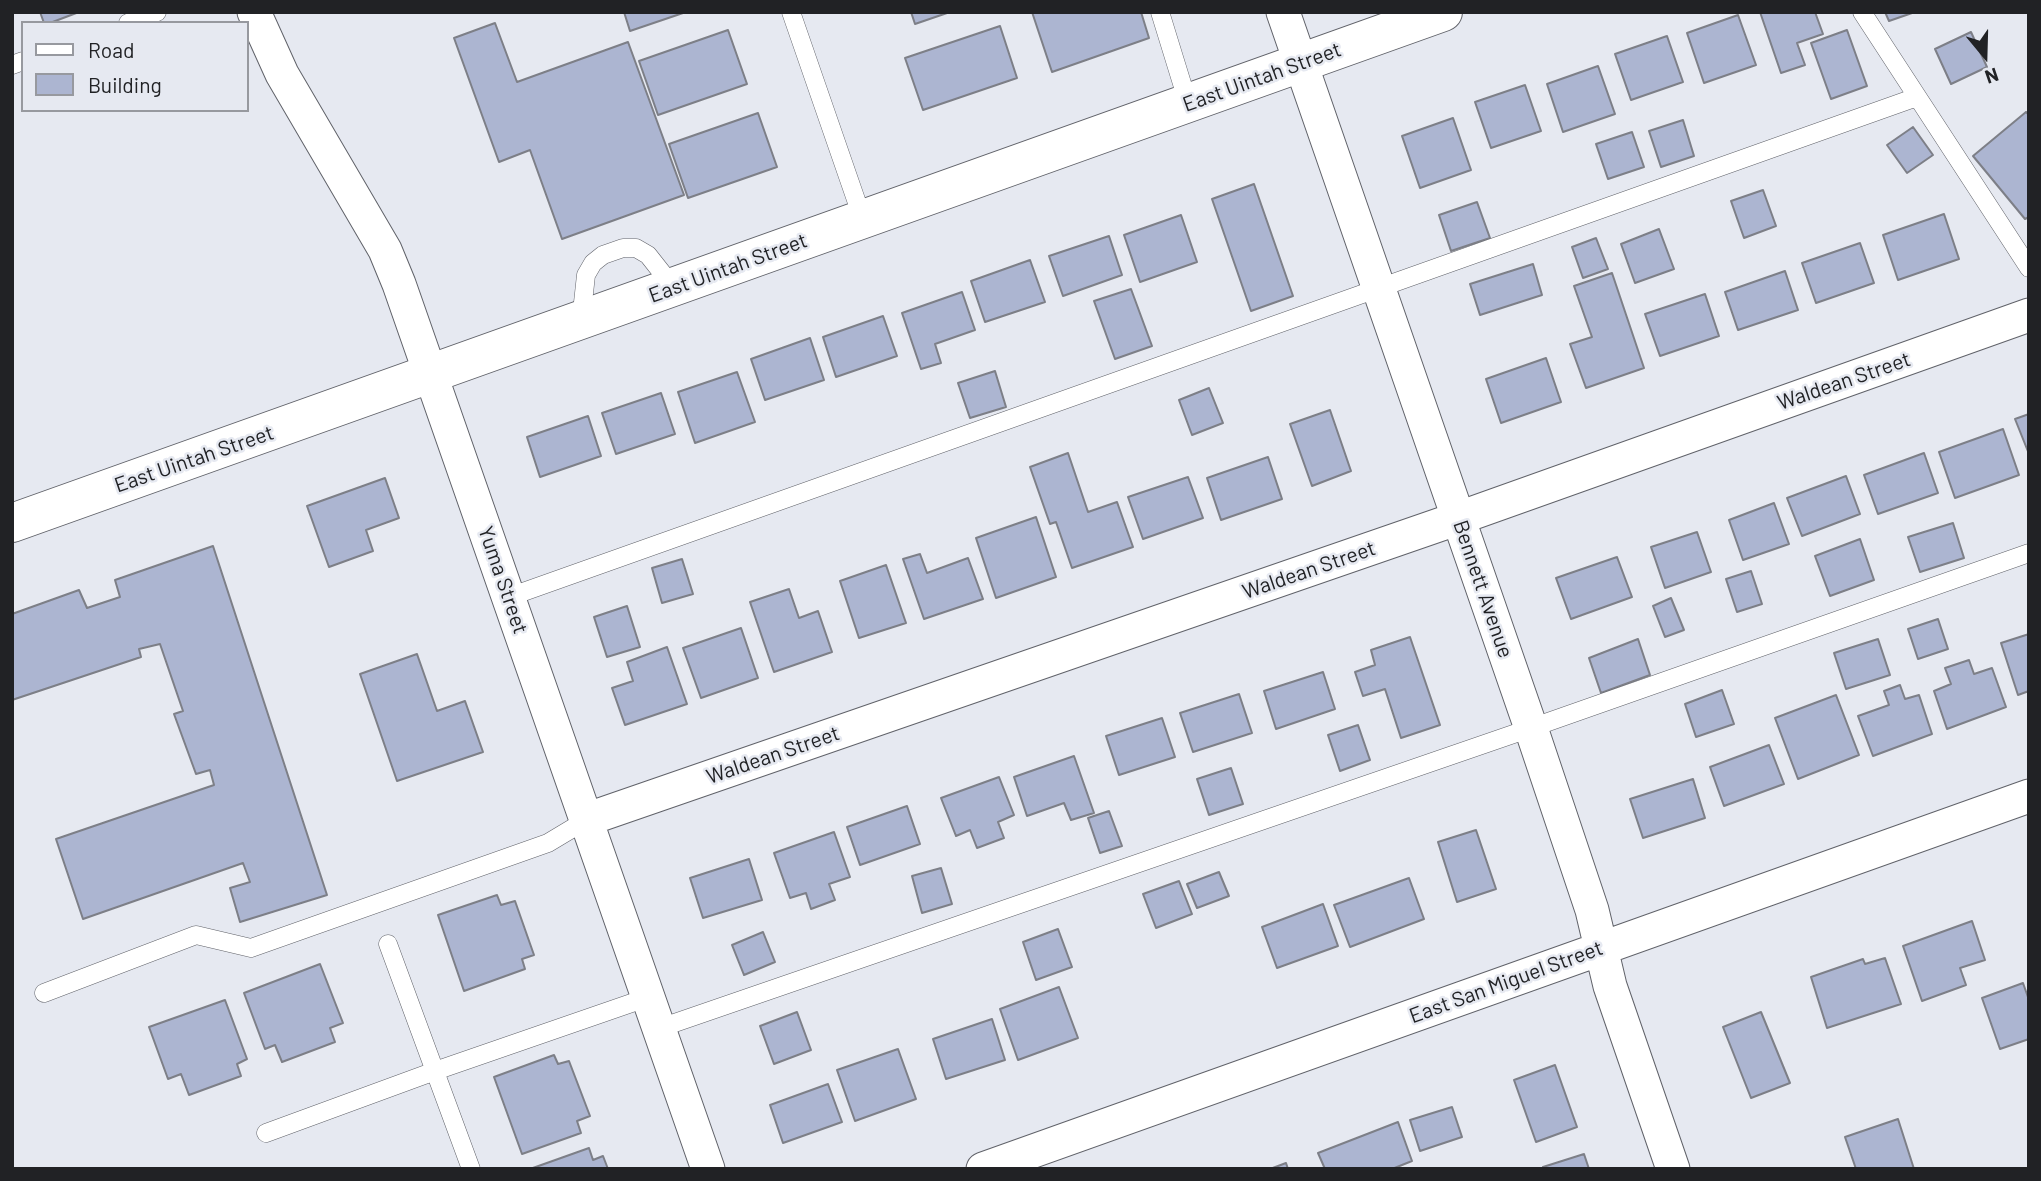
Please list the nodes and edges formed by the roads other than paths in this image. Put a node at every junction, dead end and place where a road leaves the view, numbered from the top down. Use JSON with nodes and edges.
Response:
{"nodes":[{"id":1,"x":157,"y":12,"type":"edge"},
{"id":2,"x":254,"y":12,"type":"edge"},
{"id":3,"x":791,"y":12,"type":"edge"},
{"id":4,"x":1160,"y":12,"type":"edge"},
{"id":5,"x":1283,"y":12,"type":"edge"},
{"id":6,"x":1443,"y":12,"type":"edge"},
{"id":7,"x":1862,"y":12,"type":"edge"},
{"id":8,"x":133,"y":21,"type":"edge"},
{"id":9,"x":1300,"y":63,"type":"junction"},
{"id":10,"x":1917,"y":97,"type":"junction"},
{"id":11,"x":1188,"y":103,"type":"junction"},
{"id":12,"x":863,"y":220,"type":"junction"},
{"id":13,"x":2029,"y":268,"type":"edge"},
{"id":14,"x":674,"y":288,"type":"junction"},
{"id":15,"x":1379,"y":289,"type":"junction"},
{"id":16,"x":2029,"y":315,"type":"edge"},
{"id":17,"x":581,"y":321,"type":"junction"},
{"id":18,"x":431,"y":375,"type":"junction"},
{"id":19,"x":1459,"y":518,"type":"junction"},
{"id":20,"x":12,"y":523,"type":"edge"},
{"id":21,"x":2029,"y":553,"type":"edge"},
{"id":22,"x":509,"y":597,"type":"junction"},
{"id":23,"x":1531,"y":728,"type":"junction"},
{"id":24,"x":2029,"y":796,"type":"edge"},
{"id":25,"x":588,"y":819,"type":"junction"},
{"id":26,"x":388,"y":944,"type":"dead end"},
{"id":27,"x":1602,"y":948,"type":"junction"},
{"id":28,"x":44,"y":993,"type":"dead end"},
{"id":29,"x":655,"y":1013,"type":"junction"},
{"id":30,"x":435,"y":1071,"type":"junction"},
{"id":31,"x":266,"y":1133,"type":"dead end"},
{"id":32,"x":471,"y":1169,"type":"edge"},
{"id":33,"x":708,"y":1169,"type":"edge"},
{"id":34,"x":983,"y":1169,"type":"edge"},
{"id":35,"x":1673,"y":1169,"type":"edge"}],
"edges":[{"from":1,"to":8,"type":"lane"},
{"from":2,"to":18,"type":"street","name":"Yuma Street"},
{"from":3,"to":12,"type":"lane"},
{"from":4,"to":11,"type":"lane"},
{"from":5,"to":9,"type":"street","name":"Bennett Avenue"},
{"from":6,"to":9,"type":"main road","name":"East Uintah Street"},
{"from":7,"to":10,"type":"lane"},
{"from":9,"to":11,"type":"main road","name":"East Uintah Street"},
{"from":9,"to":15,"type":"street","name":"Bennett Avenue"},
{"from":10,"to":13,"type":"lane"},
{"from":10,"to":15,"type":"lane"},
{"from":11,"to":12,"type":"main road","name":"East Uintah Street"},
{"from":12,"to":14,"type":"main road","name":"East Uintah Street"},
{"from":14,"to":17,"type":"main road","name":"East Uintah Street"},
{"from":14,"to":17,"type":"lane"},
{"from":15,"to":19,"type":"street","name":"Bennett Avenue"},
{"from":15,"to":22,"type":"lane"},
{"from":16,"to":19,"type":"street","name":"Waldean Street"},
{"from":17,"to":18,"type":"main road","name":"East Uintah Street"},
{"from":18,"to":20,"type":"main road","name":"East Uintah Street"},
{"from":18,"to":22,"type":"street","name":"Yuma Street"},
{"from":19,"to":23,"type":"street","name":"Bennett Avenue"},
{"from":19,"to":25,"type":"street","name":"Waldean Street"},
{"from":21,"to":23,"type":"lane"},
{"from":22,"to":25,"type":"street","name":"Yuma Street"},
{"from":23,"to":27,"type":"street","name":"Bennett Avenue"},
{"from":23,"to":29,"type":"lane"},
{"from":24,"to":27,"type":"street","name":"East San Miguel Street"},
{"from":25,"to":28,"type":"lane"},
{"from":25,"to":29,"type":"street","name":"Yuma Street"},
{"from":26,"to":30,"type":"lane"},
{"from":27,"to":34,"type":"street","name":"East San Miguel Street"},
{"from":27,"to":35,"type":"street","name":"Bennett Avenue"},
{"from":29,"to":30,"type":"lane"},
{"from":29,"to":33,"type":"street","name":"Yuma Street"},
{"from":30,"to":31,"type":"lane"},
{"from":30,"to":32,"type":"lane"}]}
